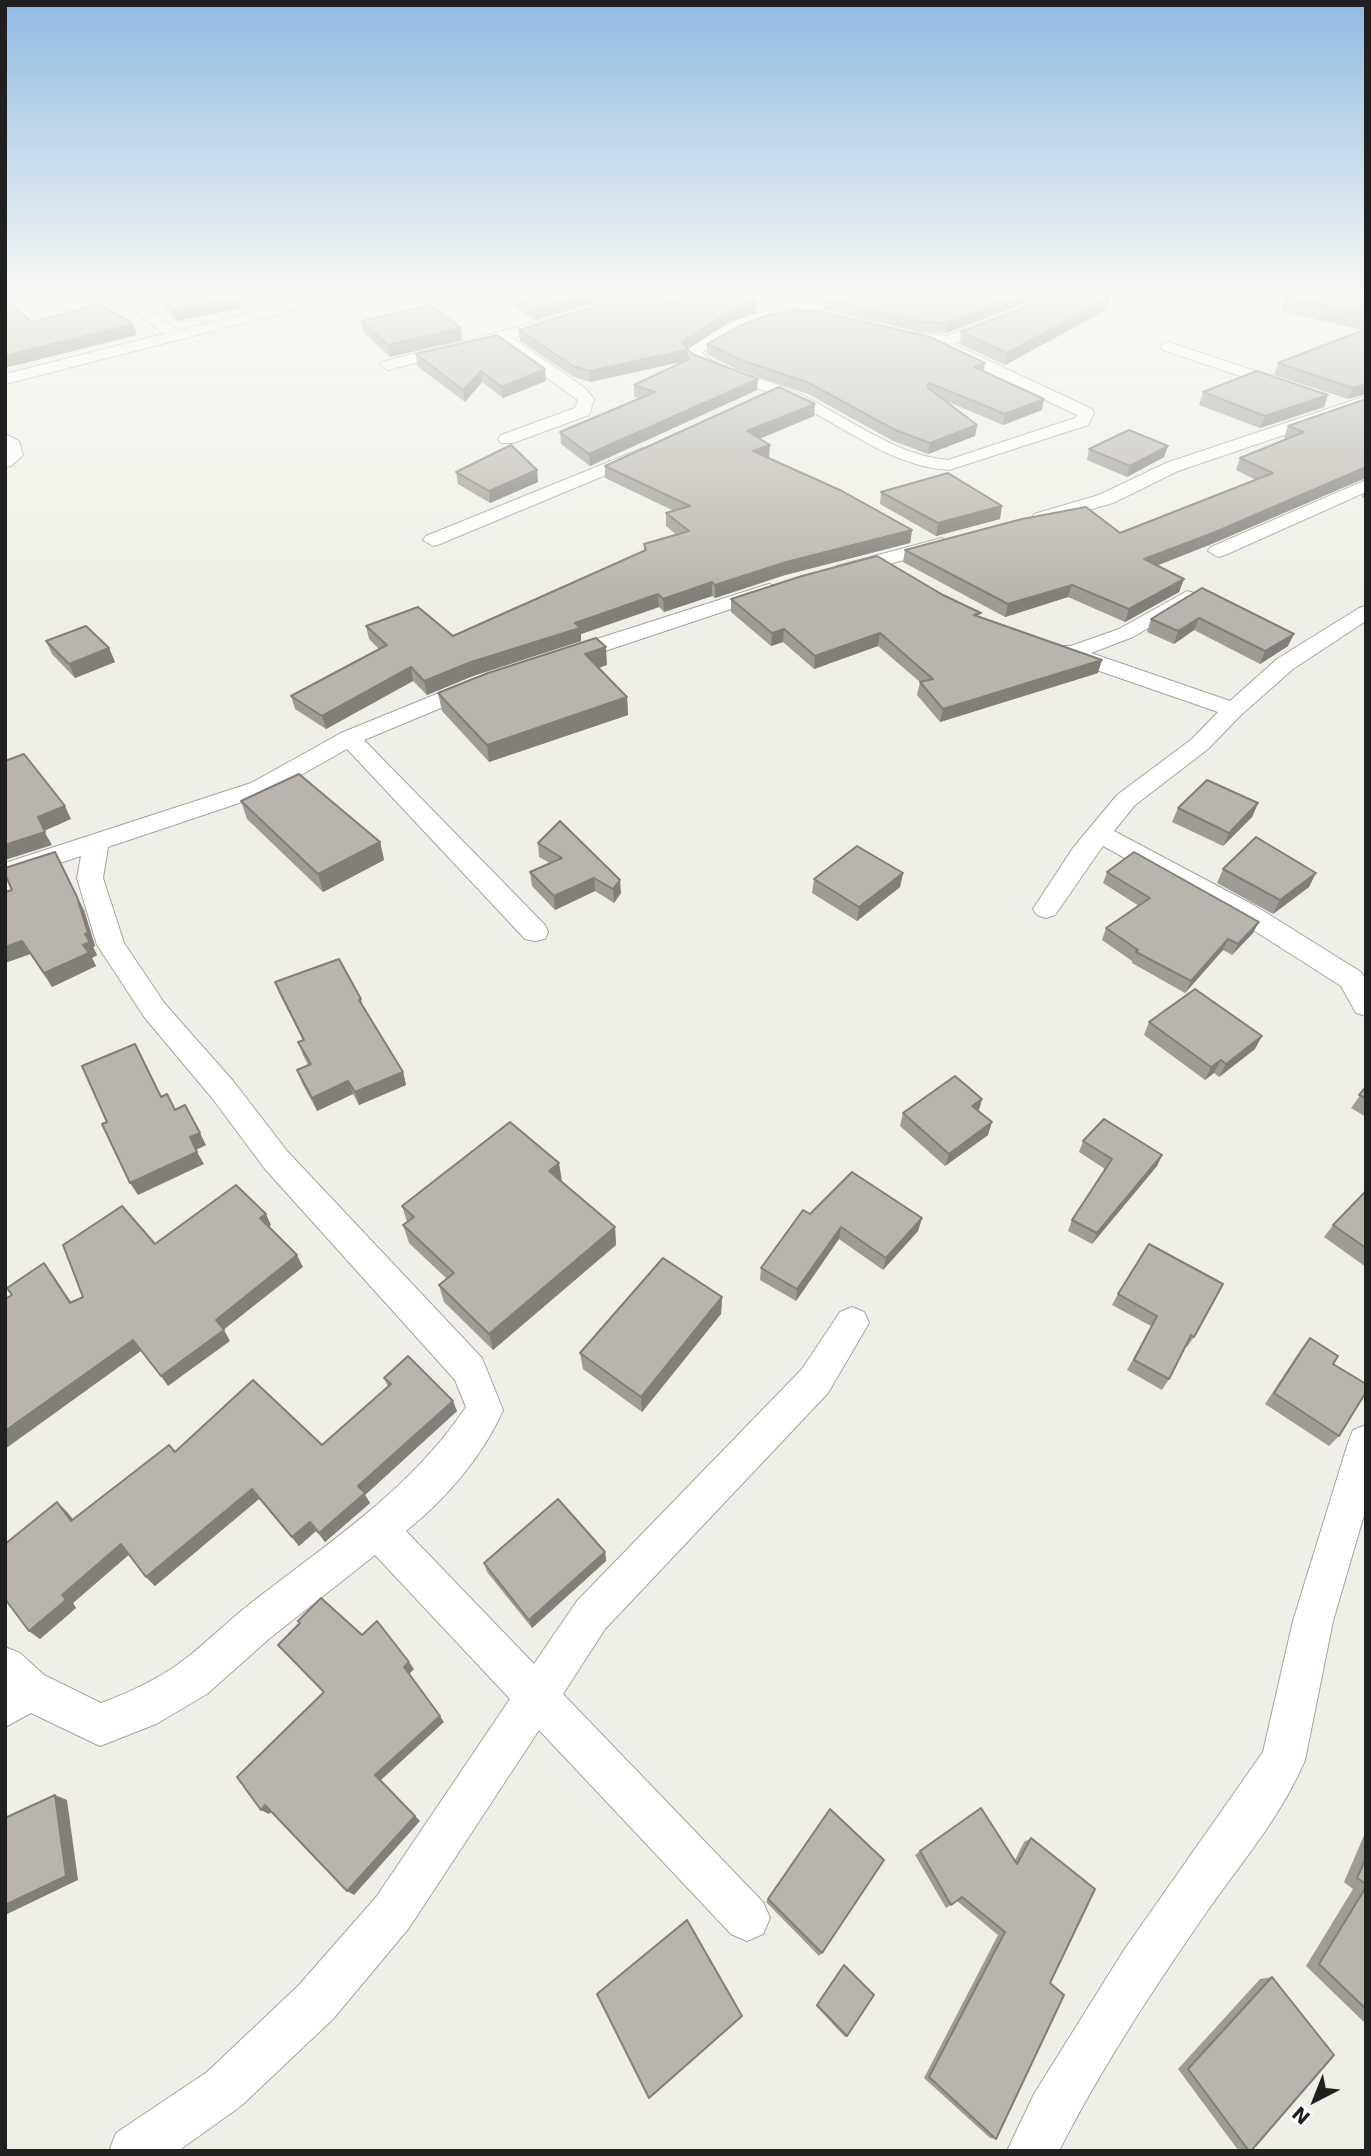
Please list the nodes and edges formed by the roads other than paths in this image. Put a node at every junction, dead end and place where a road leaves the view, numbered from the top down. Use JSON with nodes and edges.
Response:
{"nodes":[{"id":1,"x":583,"y":396,"type":"edge"},
{"id":2,"x":765,"y":396,"type":"edge"},
{"id":3,"x":788,"y":396,"type":"edge"},
{"id":4,"x":1049,"y":396,"type":"edge"},
{"id":5,"x":759,"y":398,"type":"edge"},
{"id":6,"x":1325,"y":399,"type":"edge"},
{"id":7,"x":1357,"y":404,"type":"edge"},
{"id":8,"x":5,"y":439,"type":"edge"},
{"id":9,"x":507,"y":439,"type":"dead end"},
{"id":10,"x":662,"y":444,"type":"edge"},
{"id":11,"x":5,"y":462,"type":"edge"},
{"id":12,"x":1366,"y":485,"type":"edge"},
{"id":13,"x":1023,"y":523,"type":"edge"},
{"id":14,"x":911,"y":532,"type":"edge"},
{"id":15,"x":960,"y":539,"type":"edge"},
{"id":16,"x":433,"y":540,"type":"dead end"},
{"id":17,"x":935,"y":545,"type":"junction"},
{"id":18,"x":1218,"y":551,"type":"dead end"},
{"id":19,"x":881,"y":561,"type":"junction"},
{"id":20,"x":904,"y":574,"type":"edge"},
{"id":21,"x":818,"y":576,"type":"edge"},
{"id":22,"x":793,"y":582,"type":"edge"},
{"id":23,"x":1187,"y":597,"type":"edge"},
{"id":24,"x":1366,"y":612,"type":"edge"},
{"id":25,"x":1041,"y":643,"type":"edge"},
{"id":26,"x":1072,"y":653,"type":"junction"},
{"id":27,"x":548,"y":662,"type":"edge"},
{"id":28,"x":493,"y":679,"type":"edge"},
{"id":29,"x":1233,"y":710,"type":"junction"},
{"id":30,"x":349,"y":738,"type":"junction"},
{"id":31,"x":1099,"y":833,"type":"junction"},
{"id":32,"x":96,"y":841,"type":"junction"},
{"id":33,"x":5,"y":872,"type":"edge"},
{"id":34,"x":1046,"y":909,"type":"dead end"},
{"id":35,"x":535,"y":932,"type":"dead end"},
{"id":36,"x":1366,"y":1006,"type":"edge"},
{"id":37,"x":852,"y":1324,"type":"dead end"},
{"id":38,"x":1366,"y":1443,"type":"edge"},
{"id":39,"x":377,"y":1529,"type":"junction"},
{"id":40,"x":13,"y":1688,"type":"edge"},
{"id":41,"x":537,"y":1698,"type":"junction"},
{"id":42,"x":747,"y":1918,"type":"dead end"},
{"id":43,"x":134,"y":2151,"type":"edge"},
{"id":44,"x":1032,"y":2151,"type":"edge"}],
"edges":[{"from":1,"to":9,"type":"street"},
{"from":2,"to":5,"type":"street"},
{"from":3,"to":4,"type":"street"},
{"from":6,"to":7,"type":"street"},
{"from":7,"to":13,"type":"street"},
{"from":8,"to":11,"type":"street"},
{"from":10,"to":16,"type":"street"},
{"from":12,"to":18,"type":"street"},
{"from":14,"to":17,"type":"street"},
{"from":15,"to":17,"type":"street"},
{"from":17,"to":19,"type":"street"},
{"from":19,"to":20,"type":"street"},
{"from":19,"to":21,"type":"street"},
{"from":22,"to":27,"type":"street"},
{"from":23,"to":26,"type":"street"},
{"from":24,"to":29,"type":"street"},
{"from":25,"to":26,"type":"street"},
{"from":26,"to":29,"type":"street"},
{"from":28,"to":30,"type":"street"},
{"from":29,"to":31,"type":"street"},
{"from":30,"to":32,"type":"street"},
{"from":30,"to":35,"type":"street"},
{"from":31,"to":34,"type":"street"},
{"from":31,"to":36,"type":"street"},
{"from":32,"to":33,"type":"street"},
{"from":32,"to":39,"type":"street"},
{"from":37,"to":41,"type":"street"},
{"from":38,"to":44,"type":"street"},
{"from":39,"to":40,"type":"street"},
{"from":39,"to":41,"type":"street"},
{"from":41,"to":42,"type":"street"},
{"from":41,"to":43,"type":"street"}]}
